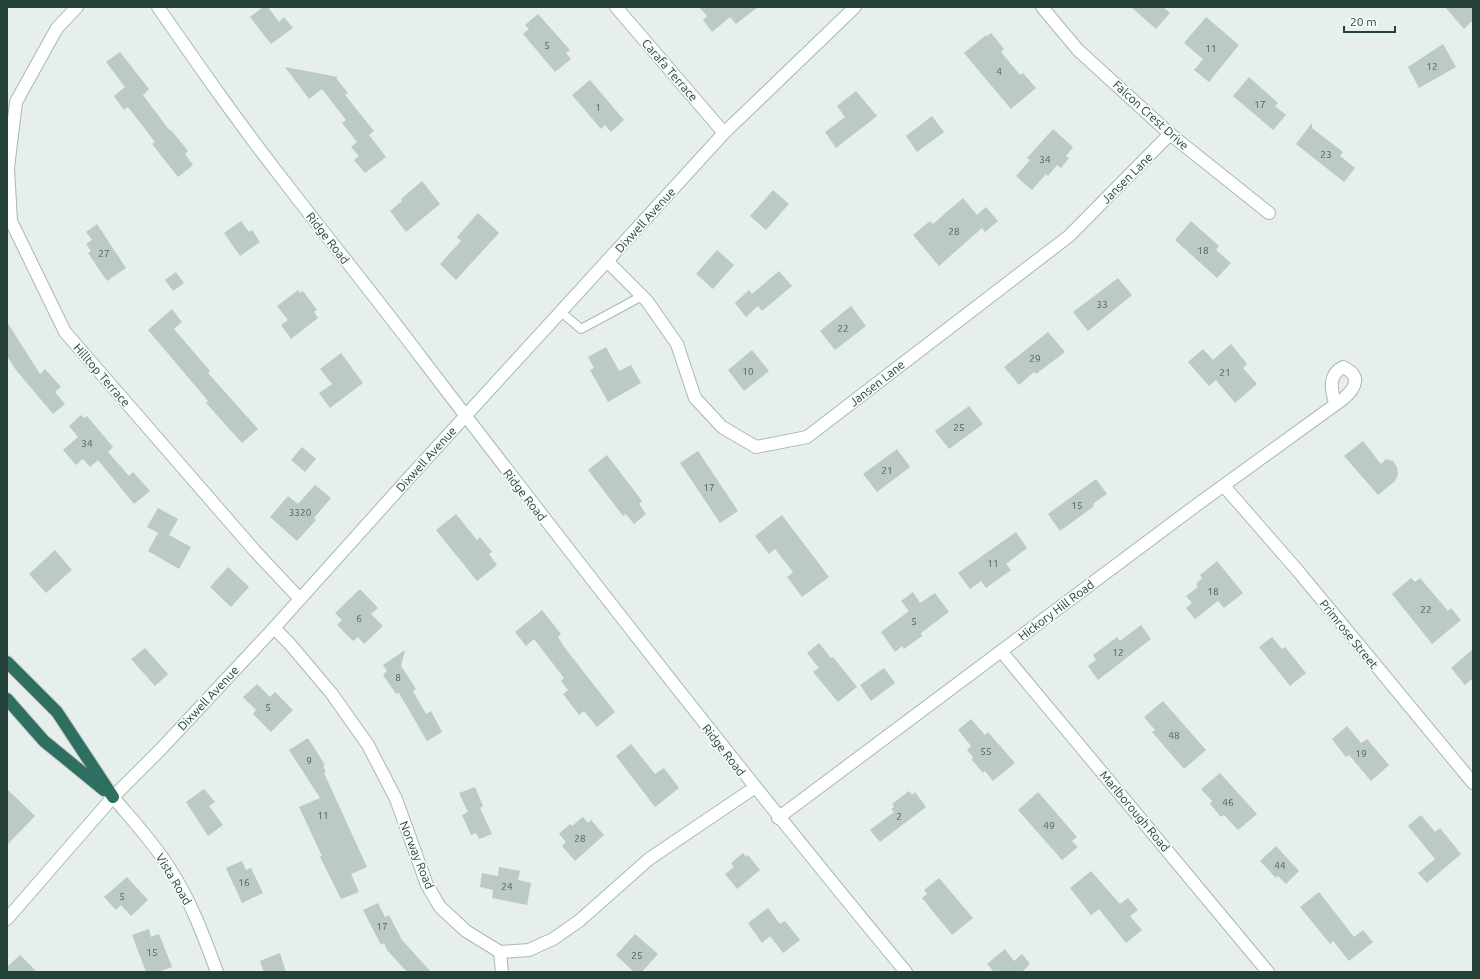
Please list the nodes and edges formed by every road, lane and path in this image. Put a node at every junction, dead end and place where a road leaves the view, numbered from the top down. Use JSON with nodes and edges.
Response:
{"nodes":[{"id":1,"x":77,"y":7,"type":"edge"},
{"id":2,"x":158,"y":7,"type":"edge"},
{"id":3,"x":616,"y":7,"type":"edge"},
{"id":4,"x":1042,"y":7,"type":"edge"},
{"id":5,"x":852,"y":8,"type":"edge"},
{"id":6,"x":724,"y":133,"type":"junction"},
{"id":7,"x":1170,"y":134,"type":"junction"},
{"id":8,"x":1269,"y":213,"type":"dead end"},
{"id":9,"x":607,"y":262,"type":"junction"},
{"id":10,"x":642,"y":296,"type":"junction"},
{"id":11,"x":561,"y":312,"type":"junction"},
{"id":12,"x":1335,"y":403,"type":"dead end"},
{"id":13,"x":465,"y":416,"type":"junction"},
{"id":14,"x":1224,"y":486,"type":"junction"},
{"id":15,"x":300,"y":599,"type":"junction"},
{"id":16,"x":274,"y":628,"type":"junction"},
{"id":17,"x":1001,"y":651,"type":"junction"},
{"id":18,"x":7,"y":662,"type":"edge"},
{"id":19,"x":7,"y":699,"type":"edge"},
{"id":20,"x":1473,"y":783,"type":"edge"},
{"id":21,"x":754,"y":788,"type":"junction"},
{"id":22,"x":113,"y":797,"type":"junction"},
{"id":23,"x":778,"y":818,"type":"junction"},
{"id":24,"x":7,"y":919,"type":"edge"},
{"id":25,"x":500,"y":952,"type":"junction"},
{"id":26,"x":217,"y":972,"type":"edge"},
{"id":27,"x":502,"y":972,"type":"edge"},
{"id":28,"x":906,"y":972,"type":"edge"},
{"id":29,"x":1268,"y":972,"type":"edge"}],
"edges":[{"from":1,"to":15,"type":"street","name":"Hilltop Terrace"},
{"from":2,"to":13,"type":"street","name":"Ridge Road"},
{"from":3,"to":6,"type":"street","name":"Carafa Terrace"},
{"from":4,"to":7,"type":"street","name":"Falcon Crest Drive"},
{"from":5,"to":6,"type":"street","name":"Dixwell Avenue"},
{"from":6,"to":9,"type":"street","name":"Dixwell Avenue"},
{"from":7,"to":8,"type":"street","name":"Falcon Crest Drive"},
{"from":7,"to":10,"type":"street","name":"Jansen Lane"},
{"from":9,"to":10,"type":"street","name":"Jansen Lane"},
{"from":9,"to":11,"type":"street","name":"Dixwell Avenue"},
{"from":10,"to":11,"type":"lane"},
{"from":11,"to":13,"type":"street","name":"Dixwell Avenue"},
{"from":12,"to":14,"type":"street","name":"Hickory Hill Road"},
{"from":13,"to":15,"type":"street","name":"Dixwell Avenue"},
{"from":13,"to":21,"type":"street","name":"Ridge Road"},
{"from":14,"to":17,"type":"street","name":"Hickory Hill Road"},
{"from":14,"to":20,"type":"street","name":"Primrose Street"},
{"from":15,"to":16,"type":"street","name":"Dixwell Avenue"},
{"from":16,"to":22,"type":"street","name":"Dixwell Avenue"},
{"from":16,"to":25,"type":"street","name":"Norway Road"},
{"from":17,"to":23,"type":"street","name":"Hickory Hill Road"},
{"from":17,"to":29,"type":"street","name":"Marlborough Road"},
{"from":18,"to":22,"type":"highway"},
{"from":19,"to":22,"type":"highway"},
{"from":21,"to":23,"type":"street","name":"Ridge Road"},
{"from":21,"to":25,"type":"street"},
{"from":22,"to":24,"type":"street","name":"Dixwell Avenue"},
{"from":22,"to":26,"type":"street","name":"Vista Road"},
{"from":23,"to":28,"type":"street","name":"Ridge Road"},
{"from":25,"to":27,"type":"street"}]}
